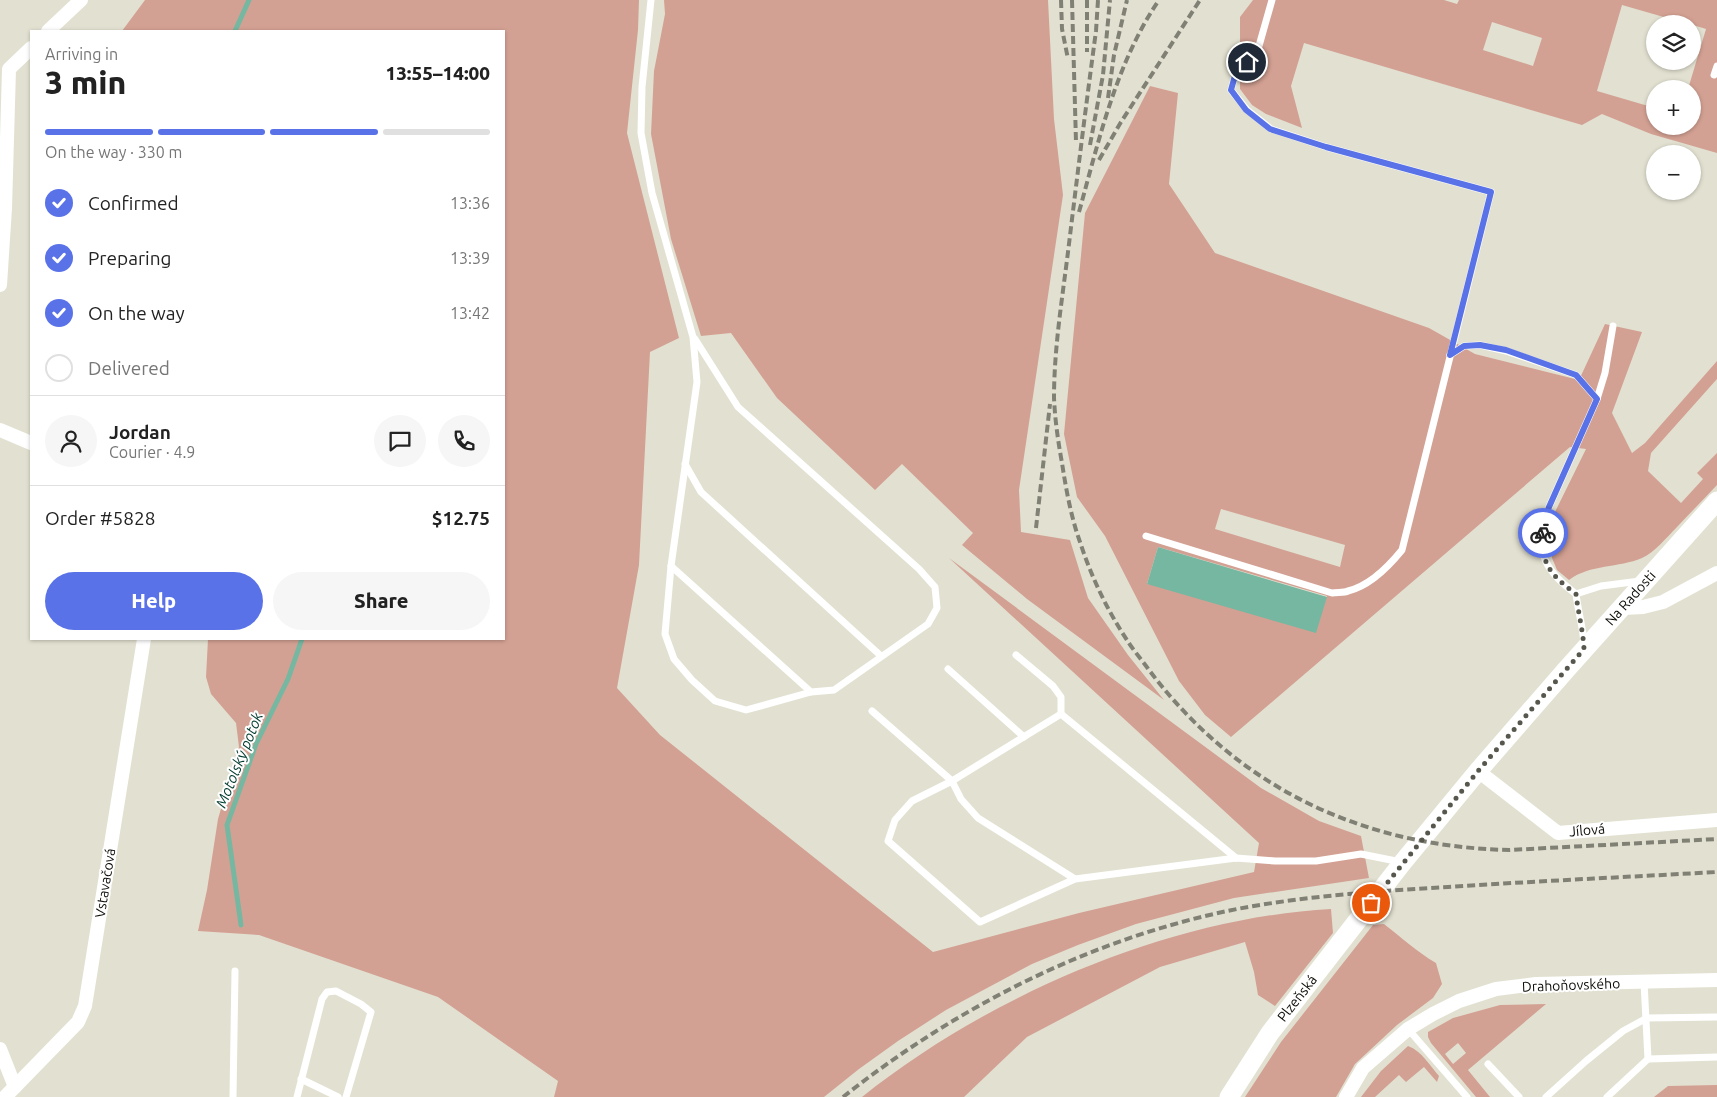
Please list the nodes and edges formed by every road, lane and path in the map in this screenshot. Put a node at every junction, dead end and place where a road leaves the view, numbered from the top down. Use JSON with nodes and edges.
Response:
{"nodes":[{"id":1,"x":81,"y":0,"type":"edge"},
{"id":2,"x":651,"y":0,"type":"edge"},
{"id":3,"x":1272,"y":0,"type":"edge"},
{"id":4,"x":49,"y":30,"type":"edge"},
{"id":5,"x":30,"y":49,"type":"edge"},
{"id":6,"x":1717,"y":66,"type":"edge"},
{"id":7,"x":1714,"y":75,"type":"dead end"},
{"id":8,"x":0,"y":285,"type":"edge"},
{"id":9,"x":1612,"y":326,"type":"dead end"},
{"id":10,"x":693,"y":337,"type":"junction"},
{"id":11,"x":1450,"y":355,"type":"junction"},
{"id":12,"x":1597,"y":399,"type":"junction"},
{"id":13,"x":0,"y":430,"type":"edge"},
{"id":14,"x":30,"y":443,"type":"edge"},
{"id":15,"x":685,"y":464,"type":"junction"},
{"id":16,"x":1717,"y":501,"type":"edge"},
{"id":17,"x":1146,"y":536,"type":"dead end"},
{"id":18,"x":670,"y":566,"type":"junction"},
{"id":19,"x":1717,"y":573,"type":"edge"},
{"id":20,"x":1647,"y":580,"type":"junction"},
{"id":21,"x":1576,"y":594,"type":"junction"},
{"id":22,"x":1623,"y":608,"type":"junction"},
{"id":23,"x":144,"y":640,"type":"edge"},
{"id":24,"x":1584,"y":649,"type":"junction"},
{"id":25,"x":1016,"y":655,"type":"dead end"},
{"id":26,"x":881,"y":656,"type":"junction"},
{"id":27,"x":948,"y":669,"type":"dead end"},
{"id":28,"x":811,"y":692,"type":"junction"},
{"id":29,"x":872,"y":712,"type":"dead end"},
{"id":30,"x":1061,"y":714,"type":"junction"},
{"id":31,"x":1024,"y":737,"type":"junction"},
{"id":32,"x":1478,"y":771,"type":"junction"},
{"id":33,"x":952,"y":780,"type":"junction"},
{"id":34,"x":1717,"y":820,"type":"edge"},
{"id":35,"x":1236,"y":858,"type":"junction"},
{"id":36,"x":1403,"y":862,"type":"junction"},
{"id":37,"x":1075,"y":879,"type":"junction"},
{"id":38,"x":1371,"y":903,"type":"joint"},
{"id":39,"x":235,"y":971,"type":"dead end"},
{"id":40,"x":1717,"y":980,"type":"edge"},
{"id":41,"x":1644,"y":982,"type":"junction"},
{"id":42,"x":1717,"y":1017,"type":"edge"},
{"id":43,"x":1647,"y":1018,"type":"junction"},
{"id":44,"x":1408,"y":1029,"type":"junction"},
{"id":45,"x":0,"y":1049,"type":"edge"},
{"id":46,"x":1717,"y":1057,"type":"edge"},
{"id":47,"x":1648,"y":1059,"type":"junction"},
{"id":48,"x":1488,"y":1064,"type":"dead end"},
{"id":49,"x":302,"y":1079,"type":"junction"},
{"id":50,"x":10,"y":1092,"type":"edge"},
{"id":51,"x":234,"y":1097,"type":"edge"},
{"id":52,"x":297,"y":1097,"type":"edge"},
{"id":53,"x":338,"y":1097,"type":"edge"},
{"id":54,"x":346,"y":1097,"type":"edge"},
{"id":55,"x":1230,"y":1097,"type":"edge"},
{"id":56,"x":1346,"y":1097,"type":"edge"},
{"id":57,"x":1467,"y":1097,"type":"edge"},
{"id":58,"x":1519,"y":1097,"type":"edge"},
{"id":59,"x":1546,"y":1097,"type":"edge"},
{"id":60,"x":1607,"y":1097,"type":"edge"}],
"edges":[{"from":1,"to":4,"type":"street"},
{"from":2,"to":10,"type":"lane"},
{"from":3,"to":11,"type":"lane"},
{"from":5,"to":8,"type":"street"},
{"from":6,"to":7,"type":"lane"},
{"from":9,"to":12,"type":"lane"},
{"from":10,"to":15,"type":"lane"},
{"from":10,"to":26,"type":"lane"},
{"from":11,"to":12,"type":"lane"},
{"from":11,"to":17,"type":"lane"},
{"from":12,"to":21,"type":"lane"},
{"from":13,"to":14,"type":"street"},
{"from":15,"to":18,"type":"lane"},
{"from":15,"to":26,"type":"lane"},
{"from":16,"to":20,"type":"main road","name":"Na Radosti"},
{"from":18,"to":28,"type":"lane"},
{"from":18,"to":28,"type":"lane"},
{"from":19,"to":22,"type":"street"},
{"from":20,"to":21,"type":"lane"},
{"from":20,"to":22,"type":"main road","name":"Na Radosti"},
{"from":21,"to":24,"type":"lane"},
{"from":22,"to":24,"type":"main road","name":"Na Radosti"},
{"from":23,"to":50,"type":"street","name":"Vstavačová"},
{"from":24,"to":32,"type":"main road","name":"Na Radosti"},
{"from":25,"to":30,"type":"lane"},
{"from":26,"to":28,"type":"lane"},
{"from":27,"to":31,"type":"lane"},
{"from":29,"to":33,"type":"lane"},
{"from":30,"to":31,"type":"lane"},
{"from":30,"to":35,"type":"lane"},
{"from":31,"to":33,"type":"lane"},
{"from":32,"to":34,"type":"street","name":"Jílová"},
{"from":32,"to":36,"type":"main road","name":"Na Radosti"},
{"from":33,"to":37,"type":"lane"},
{"from":33,"to":37,"type":"lane"},
{"from":35,"to":36,"type":"lane"},
{"from":35,"to":37,"type":"lane"},
{"from":36,"to":38,"type":"main road","name":"Na Radosti"},
{"from":38,"to":55,"type":"main road","name":"Plzeňská"},
{"from":39,"to":51,"type":"lane"},
{"from":40,"to":41,"type":"street","name":"Drahoňovského"},
{"from":41,"to":43,"type":"lane"},
{"from":41,"to":44,"type":"street","name":"Drahoňovského"},
{"from":42,"to":43,"type":"lane"},
{"from":43,"to":47,"type":"lane"},
{"from":43,"to":59,"type":"lane"},
{"from":44,"to":56,"type":"street","name":"Drahoňovského"},
{"from":44,"to":57,"type":"lane"},
{"from":45,"to":50,"type":"street"},
{"from":46,"to":47,"type":"lane"},
{"from":47,"to":60,"type":"lane"},
{"from":48,"to":58,"type":"lane"},
{"from":49,"to":52,"type":"lane"},
{"from":49,"to":53,"type":"lane"},
{"from":49,"to":54,"type":"lane"}]}
